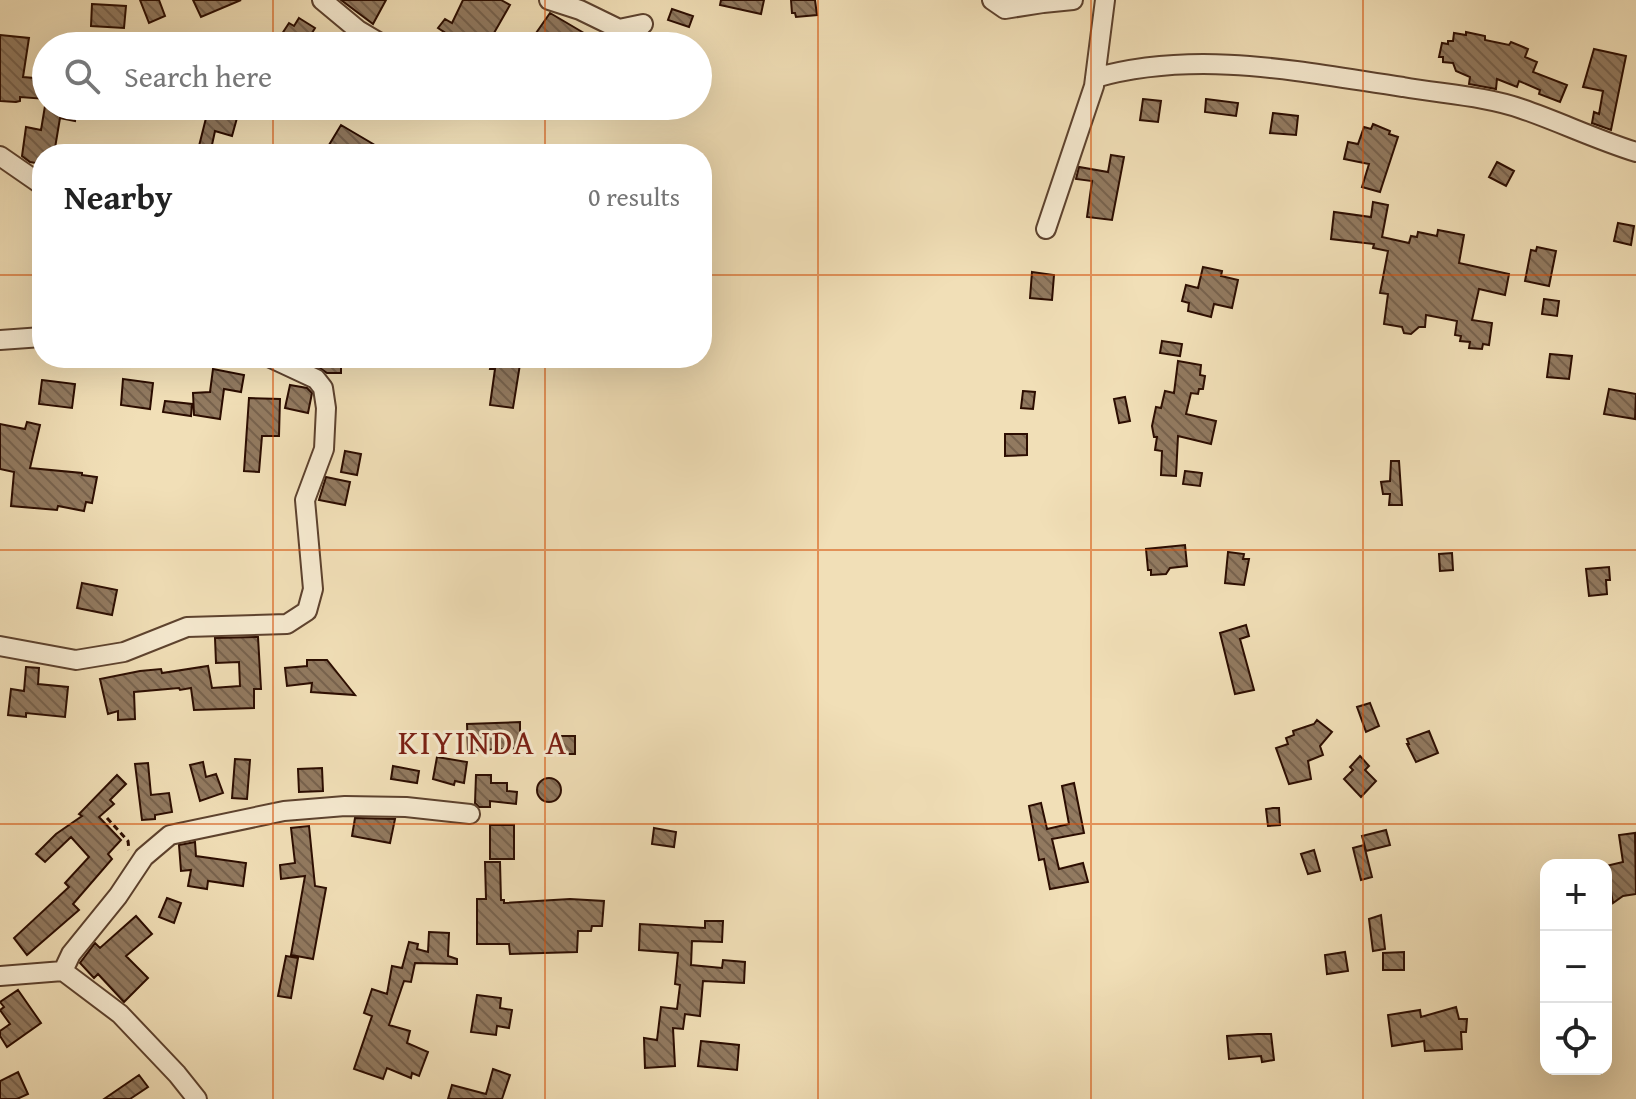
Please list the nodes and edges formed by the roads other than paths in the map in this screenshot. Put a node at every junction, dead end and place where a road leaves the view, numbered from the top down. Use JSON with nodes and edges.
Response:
{"nodes":[{"id":1,"x":322,"y":0,"type":"edge"},
{"id":2,"x":549,"y":0,"type":"edge"},
{"id":3,"x":992,"y":0,"type":"edge"},
{"id":4,"x":1073,"y":0,"type":"edge"},
{"id":5,"x":1105,"y":0,"type":"edge"},
{"id":6,"x":1041,"y":1,"type":"edge"},
{"id":7,"x":643,"y":24,"type":"dead end"},
{"id":8,"x":361,"y":32,"type":"edge"},
{"id":9,"x":1095,"y":78,"type":"junction"},
{"id":10,"x":1636,"y":152,"type":"edge"},
{"id":11,"x":0,"y":156,"type":"edge"},
{"id":12,"x":32,"y":178,"type":"edge"},
{"id":13,"x":1046,"y":229,"type":"dead end"},
{"id":14,"x":32,"y":338,"type":"edge"},
{"id":15,"x":0,"y":340,"type":"edge"},
{"id":16,"x":292,"y":368,"type":"edge"},
{"id":17,"x":0,"y":646,"type":"edge"},
{"id":18,"x":470,"y":814,"type":"dead end"},
{"id":19,"x":63,"y":971,"type":"junction"},
{"id":20,"x":0,"y":976,"type":"edge"},
{"id":21,"x":197,"y":1099,"type":"edge"}],
"edges":[{"from":1,"to":8,"type":"street"},
{"from":2,"to":7,"type":"street"},
{"from":3,"to":6,"type":"street"},
{"from":4,"to":6,"type":"street"},
{"from":5,"to":9,"type":"street"},
{"from":9,"to":10,"type":"street"},
{"from":9,"to":13,"type":"street"},
{"from":11,"to":12,"type":"street"},
{"from":14,"to":15,"type":"street"},
{"from":16,"to":17,"type":"street"},
{"from":18,"to":19,"type":"street"},
{"from":19,"to":20,"type":"street"},
{"from":19,"to":21,"type":"street"}]}
